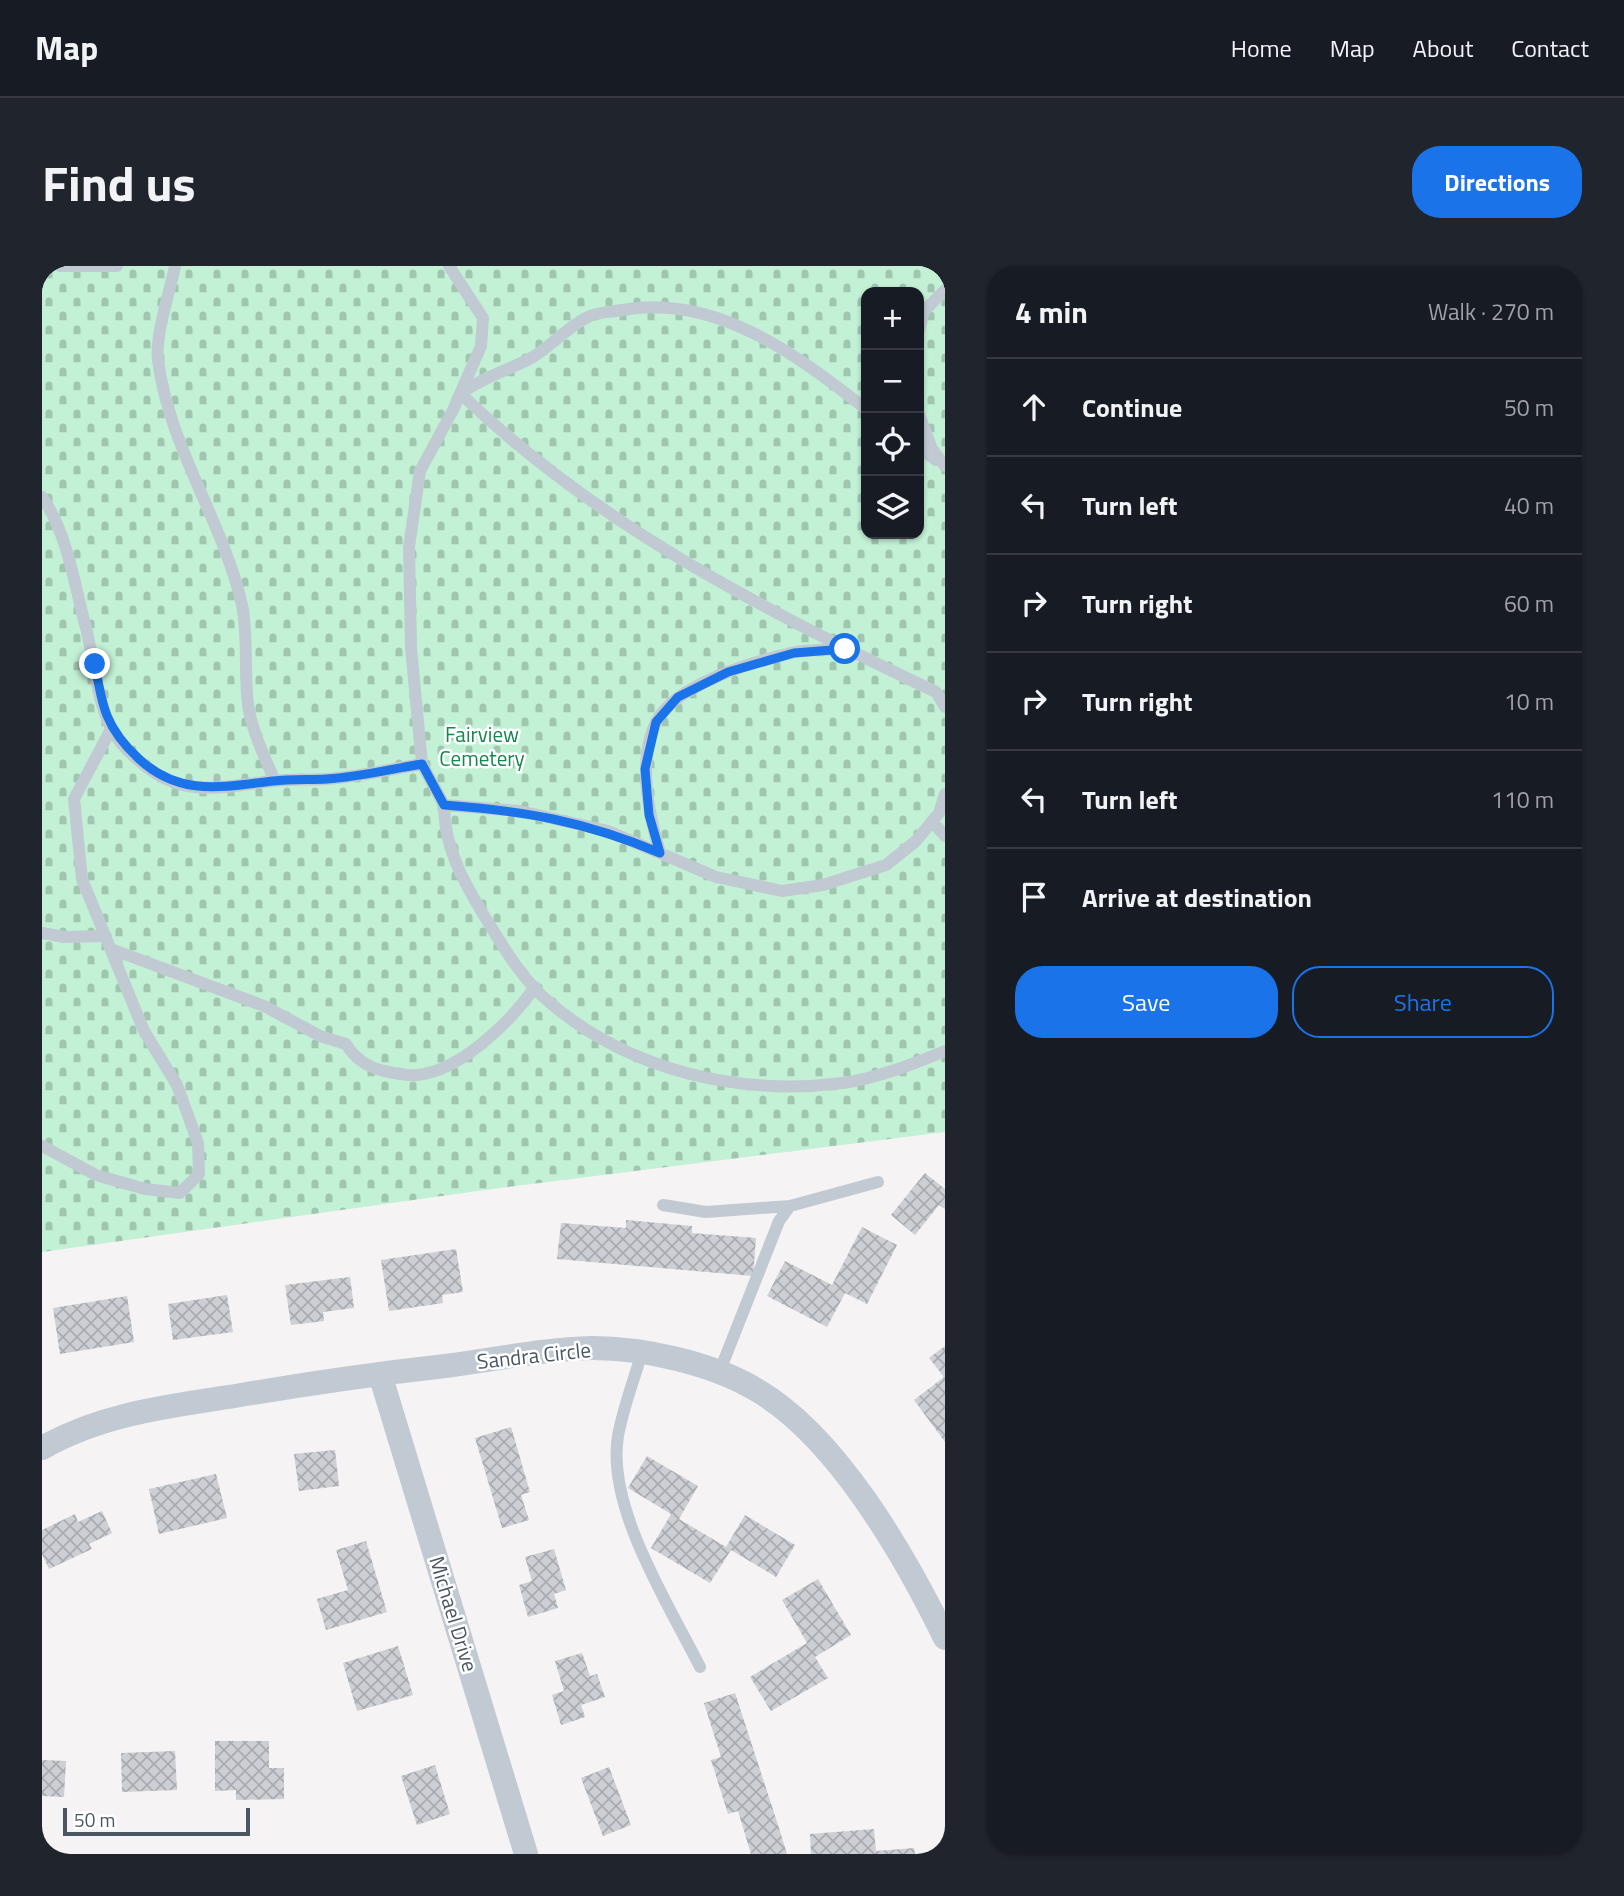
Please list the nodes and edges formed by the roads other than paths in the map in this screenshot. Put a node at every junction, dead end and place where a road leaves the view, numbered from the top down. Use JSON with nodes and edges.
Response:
{"nodes":[{"id":1,"x":60,"y":266,"type":"edge"},
{"id":2,"x":117,"y":266,"type":"edge"},
{"id":3,"x":175,"y":266,"type":"edge"},
{"id":4,"x":449,"y":266,"type":"edge"},
{"id":5,"x":945,"y":290,"type":"edge"},
{"id":6,"x":924,"y":311,"type":"edge"},
{"id":7,"x":460,"y":394,"type":"junction"},
{"id":8,"x":861,"y":405,"type":"edge"},
{"id":9,"x":924,"y":427,"type":"edge"},
{"id":10,"x":924,"y":451,"type":"edge"},
{"id":11,"x":945,"y":466,"type":"edge"},
{"id":12,"x":42,"y":497,"type":"edge"},
{"id":13,"x":845,"y":649,"type":"junction"},
{"id":14,"x":945,"y":707,"type":"edge"},
{"id":15,"x":111,"y":729,"type":"junction"},
{"id":16,"x":422,"y":764,"type":"junction"},
{"id":17,"x":275,"y":781,"type":"junction"},
{"id":18,"x":945,"y":794,"type":"edge"},
{"id":19,"x":444,"y":805,"type":"junction"},
{"id":20,"x":932,"y":821,"type":"junction"},
{"id":21,"x":945,"y":836,"type":"edge"},
{"id":22,"x":660,"y":853,"type":"junction"},
{"id":23,"x":42,"y":933,"type":"edge"},
{"id":24,"x":106,"y":936,"type":"junction"},
{"id":25,"x":111,"y":949,"type":"junction"},
{"id":26,"x":536,"y":987,"type":"junction"},
{"id":27,"x":945,"y":1051,"type":"edge"},
{"id":28,"x":42,"y":1146,"type":"edge"},
{"id":29,"x":878,"y":1182,"type":"dead end"},
{"id":30,"x":663,"y":1205,"type":"dead end"},
{"id":31,"x":790,"y":1206,"type":"junction"},
{"id":32,"x":642,"y":1352,"type":"junction"},
{"id":33,"x":719,"y":1373,"type":"junction"},
{"id":34,"x":380,"y":1374,"type":"junction"},
{"id":35,"x":42,"y":1448,"type":"edge"},
{"id":36,"x":945,"y":1639,"type":"edge"},
{"id":37,"x":700,"y":1667,"type":"dead end"},
{"id":38,"x":526,"y":1854,"type":"edge"}],
"edges":[{"from":1,"to":2,"type":"lane"},
{"from":3,"to":17,"type":"lane"},
{"from":4,"to":7,"type":"lane"},
{"from":5,"to":6,"type":"lane"},
{"from":7,"to":8,"type":"lane"},
{"from":7,"to":13,"type":"lane"},
{"from":7,"to":16,"type":"lane"},
{"from":9,"to":11,"type":"lane"},
{"from":10,"to":11,"type":"lane"},
{"from":12,"to":15,"type":"lane"},
{"from":13,"to":14,"type":"lane"},
{"from":13,"to":22,"type":"lane"},
{"from":15,"to":17,"type":"lane"},
{"from":15,"to":24,"type":"lane"},
{"from":16,"to":17,"type":"lane"},
{"from":16,"to":19,"type":"lane"},
{"from":18,"to":20,"type":"lane"},
{"from":19,"to":22,"type":"lane"},
{"from":19,"to":26,"type":"lane"},
{"from":20,"to":21,"type":"lane"},
{"from":20,"to":22,"type":"lane"},
{"from":23,"to":24,"type":"lane"},
{"from":24,"to":25,"type":"lane"},
{"from":25,"to":26,"type":"lane"},
{"from":25,"to":28,"type":"lane"},
{"from":26,"to":27,"type":"lane"},
{"from":29,"to":31,"type":"lane"},
{"from":30,"to":31,"type":"lane"},
{"from":31,"to":33,"type":"lane"},
{"from":32,"to":33,"type":"street","name":"Sandra Circle"},
{"from":32,"to":34,"type":"street","name":"Sandra Circle"},
{"from":32,"to":37,"type":"lane"},
{"from":33,"to":36,"type":"street","name":"Sandra Circle"},
{"from":34,"to":35,"type":"street","name":"Sandra Circle"},
{"from":34,"to":38,"type":"street","name":"Michael Drive"}]}
